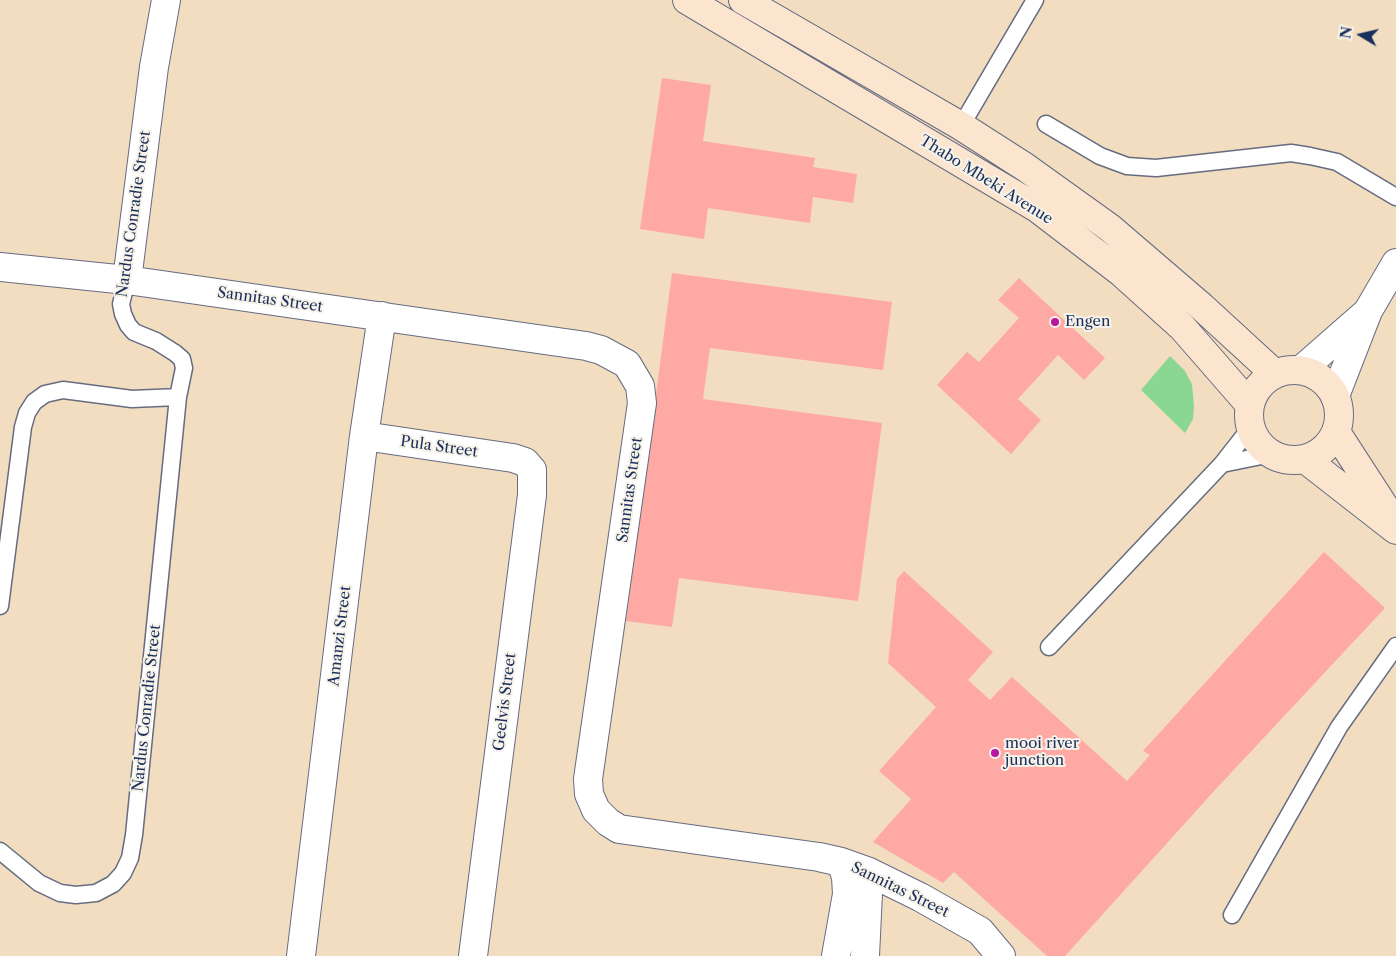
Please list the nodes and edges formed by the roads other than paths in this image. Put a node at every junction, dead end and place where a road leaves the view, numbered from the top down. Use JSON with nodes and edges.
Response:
{"nodes":[{"id":1,"x":166,"y":0,"type":"edge"},
{"id":2,"x":687,"y":0,"type":"edge"},
{"id":3,"x":743,"y":0,"type":"edge"},
{"id":4,"x":1035,"y":0,"type":"edge"},
{"id":5,"x":1046,"y":124,"type":"dead end"},
{"id":6,"x":961,"y":126,"type":"junction"},
{"id":7,"x":1396,"y":197,"type":"edge"},
{"id":8,"x":1396,"y":263,"type":"edge"},
{"id":9,"x":0,"y":267,"type":"edge"},
{"id":10,"x":127,"y":280,"type":"junction"},
{"id":11,"x":1368,"y":311,"type":"junction"},
{"id":12,"x":382,"y":316,"type":"junction"},
{"id":13,"x":1288,"y":372,"type":"junction"},
{"id":14,"x":1335,"y":396,"type":"junction"},
{"id":15,"x":178,"y":397,"type":"junction"},
{"id":16,"x":1250,"y":416,"type":"junction"},
{"id":17,"x":1336,"y":432,"type":"junction"},
{"id":18,"x":364,"y":436,"type":"junction"},
{"id":19,"x":1272,"y":454,"type":"junction"},
{"id":20,"x":513,"y":458,"type":"joint"},
{"id":21,"x":1305,"y":459,"type":"junction"},
{"id":22,"x":1222,"y":464,"type":"junction"},
{"id":23,"x":1396,"y":525,"type":"edge"},
{"id":24,"x":1396,"y":530,"type":"edge"},
{"id":25,"x":0,"y":606,"type":"edge"},
{"id":26,"x":1396,"y":646,"type":"edge"},
{"id":27,"x":1049,"y":647,"type":"dead end"},
{"id":28,"x":0,"y":851,"type":"edge"},
{"id":29,"x":841,"y":862,"type":"junction"},
{"id":30,"x":869,"y":872,"type":"junction"},
{"id":31,"x":1232,"y":915,"type":"dead end"},
{"id":32,"x":301,"y":956,"type":"edge"},
{"id":33,"x":473,"y":956,"type":"edge"},
{"id":34,"x":836,"y":956,"type":"edge"},
{"id":35,"x":865,"y":956,"type":"edge"},
{"id":36,"x":1001,"y":956,"type":"edge"}],
"edges":[{"from":1,"to":10,"type":"street","name":"Nardus Conradie Street"},
{"from":2,"to":16,"type":"main road","name":"Thabo Mbeki Avenue"},
{"from":3,"to":6,"type":"main road","name":"Thabo Mbeki Avenue"},
{"from":4,"to":6,"type":"lane"},
{"from":5,"to":7,"type":"lane"},
{"from":6,"to":13,"type":"main road","name":"Thabo Mbeki Avenue"},
{"from":8,"to":11,"type":"street"},
{"from":9,"to":10,"type":"street","name":"Sannitas Street"},
{"from":10,"to":12,"type":"street","name":"Sannitas Street"},
{"from":10,"to":15,"type":"lane","name":"Nardus Conradie Street"},
{"from":11,"to":13,"type":"street"},
{"from":11,"to":14,"type":"street"},
{"from":12,"to":18,"type":"street","name":"Amanzi Street"},
{"from":12,"to":29,"type":"street","name":"Sannitas Street"},
{"from":13,"to":14,"type":"main road"},
{"from":13,"to":16,"type":"main road"},
{"from":14,"to":17,"type":"main road"},
{"from":15,"to":25,"type":"lane"},
{"from":15,"to":28,"type":"lane","name":"Nardus Conradie Street"},
{"from":16,"to":19,"type":"main road"},
{"from":16,"to":22,"type":"lane"},
{"from":17,"to":21,"type":"main road"},
{"from":17,"to":23,"type":"main road"},
{"from":18,"to":20,"type":"street","name":"Pula Street"},
{"from":18,"to":32,"type":"street","name":"Amanzi Street"},
{"from":19,"to":21,"type":"main road"},
{"from":19,"to":22,"type":"lane"},
{"from":20,"to":33,"type":"street","name":"Geelvis Street"},
{"from":21,"to":24,"type":"main road"},
{"from":22,"to":27,"type":"lane"},
{"from":26,"to":31,"type":"lane"},
{"from":29,"to":30,"type":"street","name":"Sannitas Street"},
{"from":29,"to":34,"type":"street"},
{"from":30,"to":35,"type":"street"},
{"from":30,"to":36,"type":"street","name":"Sannitas Street"}]}
